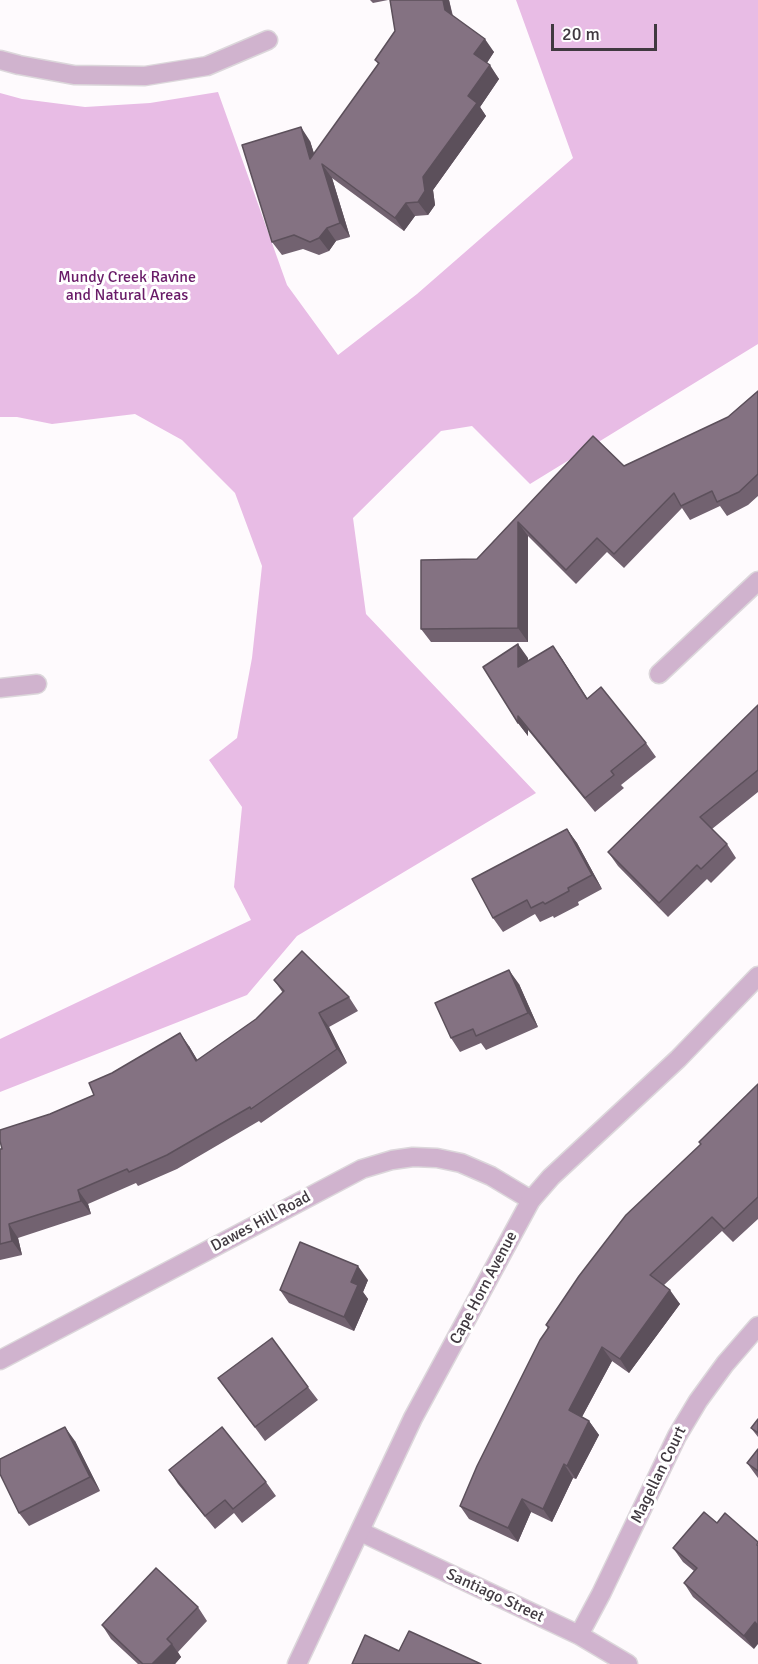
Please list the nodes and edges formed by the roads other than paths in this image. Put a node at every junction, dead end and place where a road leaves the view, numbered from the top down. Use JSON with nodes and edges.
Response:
{"nodes":[{"id":1,"x":268,"y":40,"type":"dead end"},
{"id":2,"x":0,"y":60,"type":"edge"},
{"id":3,"x":758,"y":581,"type":"edge"},
{"id":4,"x":659,"y":674,"type":"dead end"},
{"id":5,"x":37,"y":684,"type":"dead end"},
{"id":6,"x":0,"y":688,"type":"edge"},
{"id":7,"x":758,"y":976,"type":"edge"},
{"id":8,"x":531,"y":1200,"type":"junction"},
{"id":9,"x":758,"y":1326,"type":"edge"},
{"id":10,"x":0,"y":1360,"type":"edge"},
{"id":11,"x":361,"y":1532,"type":"junction"},
{"id":12,"x":579,"y":1635,"type":"junction"},
{"id":13,"x":297,"y":1664,"type":"edge"},
{"id":14,"x":628,"y":1664,"type":"edge"}],
"edges":[{"from":1,"to":2,"type":"street"},
{"from":3,"to":4,"type":"street"},
{"from":5,"to":6,"type":"street"},
{"from":7,"to":8,"type":"street","name":"Cape Horn Avenue"},
{"from":8,"to":10,"type":"street","name":"Dawes Hill Road"},
{"from":8,"to":11,"type":"street","name":"Cape Horn Avenue"},
{"from":9,"to":12,"type":"street","name":"Magellan Court"},
{"from":11,"to":12,"type":"street","name":"Santiago Street"},
{"from":11,"to":13,"type":"street","name":"Cape Horn Avenue"},
{"from":12,"to":14,"type":"street","name":"Santiago Street"}]}
